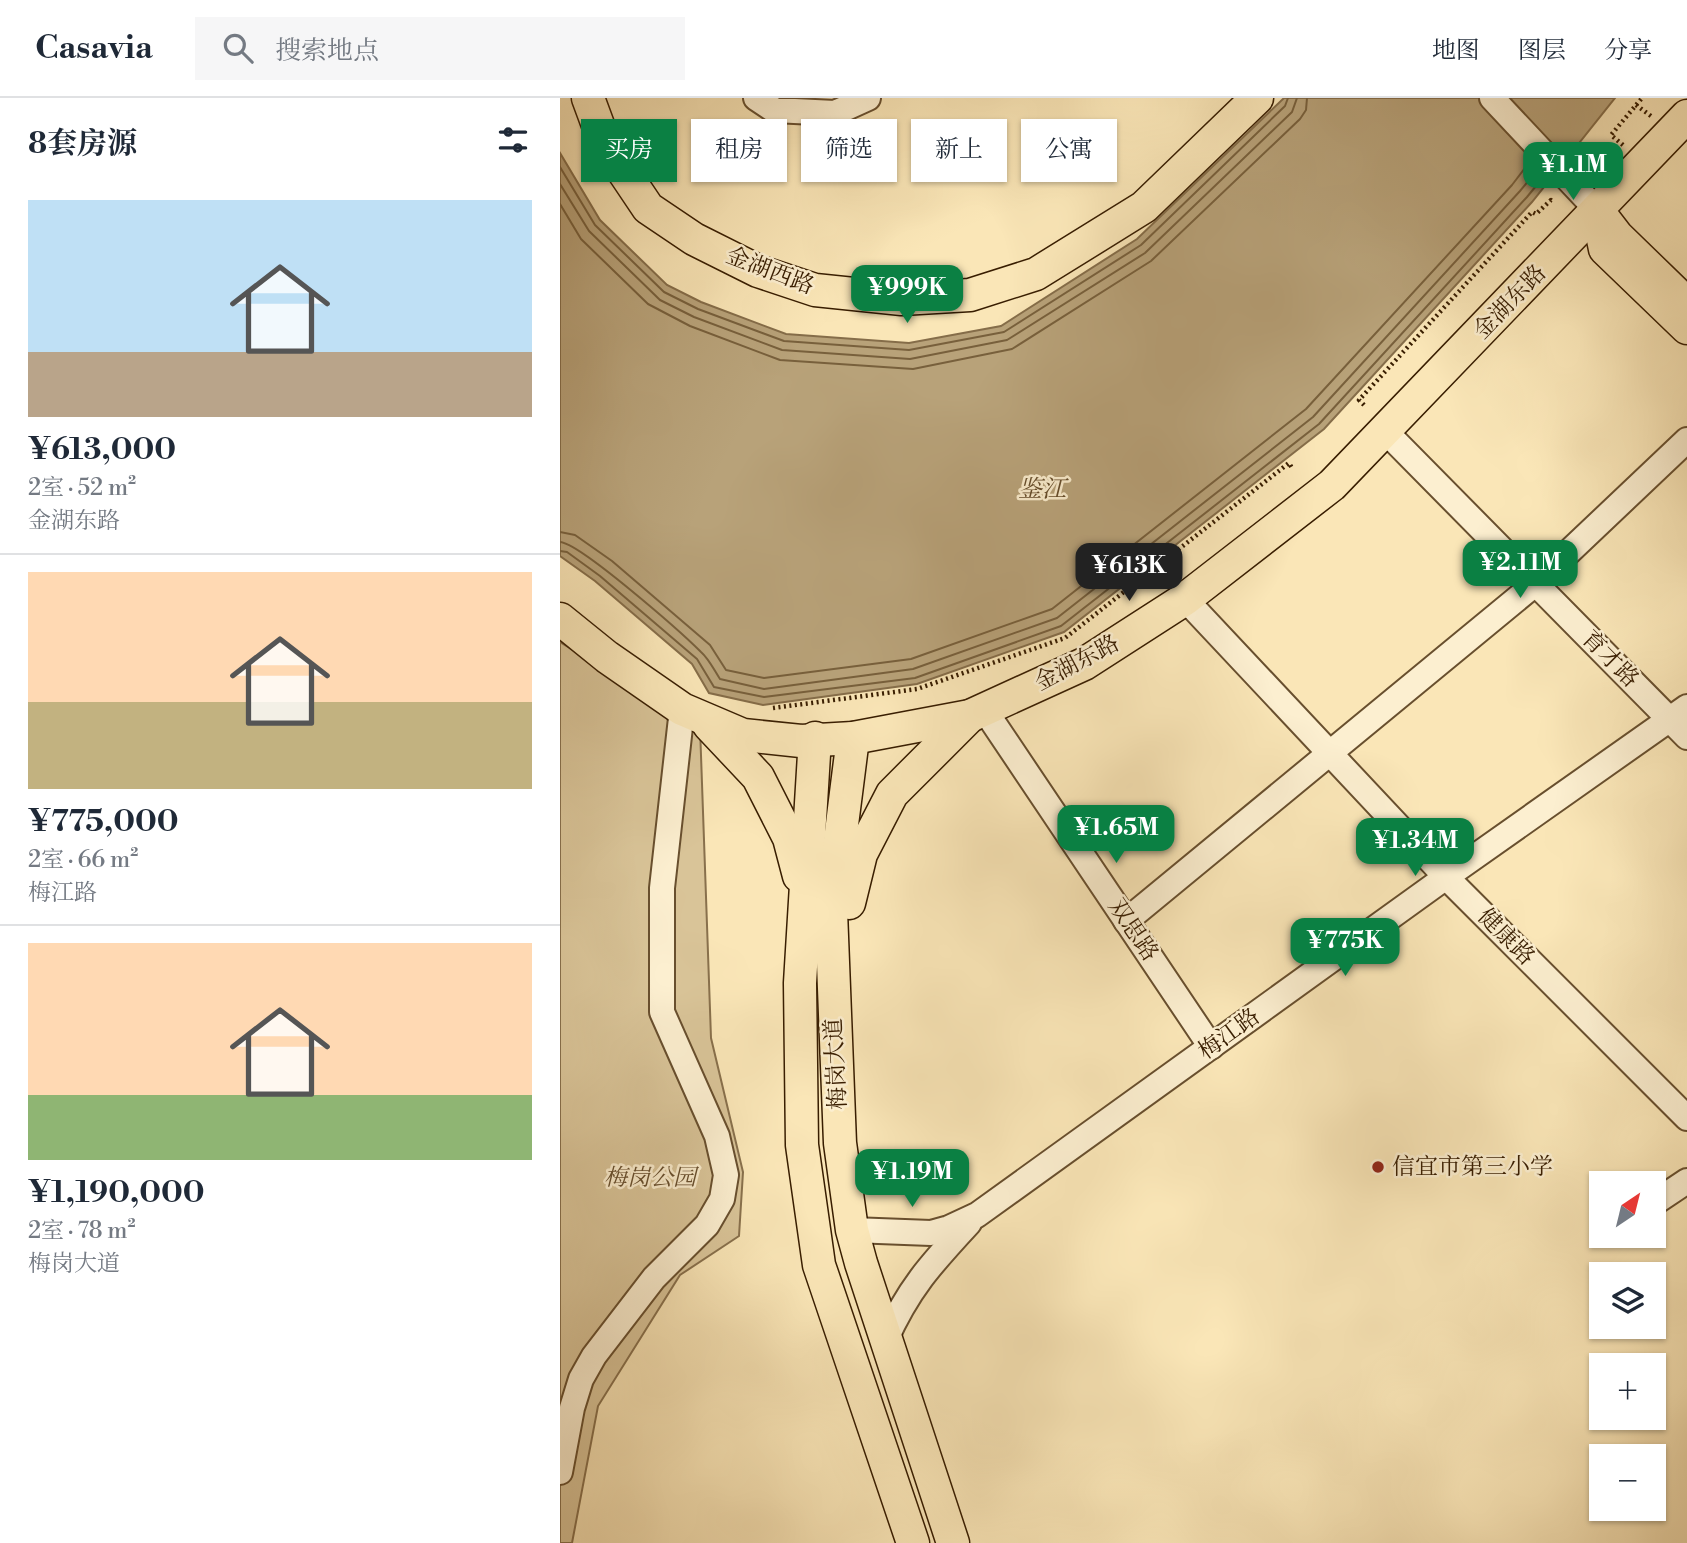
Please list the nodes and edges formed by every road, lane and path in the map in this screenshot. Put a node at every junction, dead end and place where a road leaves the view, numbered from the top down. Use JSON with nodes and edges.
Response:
{"nodes":[{"id":1,"x":588,"y":98,"type":"edge"},
{"id":2,"x":756,"y":98,"type":"edge"},
{"id":3,"x":868,"y":98,"type":"edge"},
{"id":4,"x":1257,"y":98,"type":"edge"},
{"id":5,"x":1492,"y":98,"type":"edge"},
{"id":6,"x":1642,"y":98,"type":"edge"},
{"id":7,"x":1636,"y":105,"type":"junction"},
{"id":8,"x":1687,"y":116,"type":"edge"},
{"id":9,"x":1654,"y":119,"type":"dead end"},
{"id":10,"x":1627,"y":148,"type":"dead end"},
{"id":11,"x":1551,"y":200,"type":"dead end"},
{"id":12,"x":1597,"y":210,"type":"junction"},
{"id":13,"x":1687,"y":304,"type":"edge"},
{"id":14,"x":1687,"y":328,"type":"edge"},
{"id":15,"x":1364,"y":405,"type":"dead end"},
{"id":16,"x":1385,"y":431,"type":"junction"},
{"id":17,"x":1687,"y":440,"type":"edge"},
{"id":18,"x":1292,"y":468,"type":"dead end"},
{"id":19,"x":1535,"y":584,"type":"junction"},
{"id":20,"x":1185,"y":599,"type":"junction"},
{"id":21,"x":560,"y":619,"type":"edge"},
{"id":22,"x":766,"y":709,"type":"dead end"},
{"id":23,"x":977,"y":712,"type":"junction"},
{"id":24,"x":693,"y":714,"type":"junction"},
{"id":25,"x":1681,"y":722,"type":"edge"},
{"id":26,"x":815,"y":738,"type":"junction"},
{"id":27,"x":853,"y":738,"type":"junction"},
{"id":28,"x":1329,"y":753,"type":"junction"},
{"id":29,"x":1446,"y":877,"type":"junction"},
{"id":30,"x":805,"y":899,"type":"junction"},
{"id":31,"x":1126,"y":921,"type":"junction"},
{"id":32,"x":832,"y":969,"type":"junction"},
{"id":33,"x":1211,"y":1046,"type":"junction"},
{"id":34,"x":1687,"y":1118,"type":"edge"},
{"id":35,"x":1687,"y":1181,"type":"edge"},
{"id":36,"x":1666,"y":1195,"type":"edge"},
{"id":37,"x":977,"y":1215,"type":"junction"},
{"id":38,"x":852,"y":1230,"type":"junction"},
{"id":39,"x":886,"y":1341,"type":"junction"},
{"id":40,"x":560,"y":1472,"type":"edge"},
{"id":41,"x":913,"y":1543,"type":"edge"},
{"id":42,"x":953,"y":1543,"type":"edge"}],
"edges":[{"from":1,"to":4,"type":"main road","name":"金湖西路"},
{"from":2,"to":3,"type":"street"},
{"from":5,"to":12,"type":"street"},
{"from":6,"to":7,"type":"path"},
{"from":7,"to":9,"type":"path"},
{"from":7,"to":10,"type":"path"},
{"from":8,"to":12,"type":"main road","name":"金湖东路"},
{"from":11,"to":15,"type":"path"},
{"from":12,"to":13,"type":"main road"},
{"from":12,"to":14,"type":"main road"},
{"from":12,"to":16,"type":"main road","name":"金湖东路"},
{"from":16,"to":19,"type":"street","name":"育才路"},
{"from":16,"to":20,"type":"main road","name":"金湖东路"},
{"from":17,"to":19,"type":"street"},
{"from":18,"to":22,"type":"path"},
{"from":19,"to":25,"type":"street","name":"育才路"},
{"from":19,"to":28,"type":"street"},
{"from":20,"to":23,"type":"main road","name":"金湖东路"},
{"from":20,"to":28,"type":"street","name":"健康路"},
{"from":21,"to":24,"type":"main road","name":"金湖东路"},
{"from":23,"to":27,"type":"main road","name":"金湖东路"},
{"from":23,"to":31,"type":"street","name":"双思路"},
{"from":23,"to":32,"type":"main road"},
{"from":24,"to":26,"type":"main road","name":"金湖东路"},
{"from":24,"to":30,"type":"main road"},
{"from":24,"to":40,"type":"street"},
{"from":25,"to":29,"type":"street","name":"梅江路"},
{"from":26,"to":27,"type":"main road","name":"金湖东路"},
{"from":26,"to":30,"type":"main road","name":"梅岗大道"},
{"from":27,"to":32,"type":"main road","name":"梅岗大道"},
{"from":28,"to":29,"type":"street","name":"健康路"},
{"from":28,"to":31,"type":"street"},
{"from":29,"to":33,"type":"street","name":"梅江路"},
{"from":29,"to":34,"type":"street","name":"健康路"},
{"from":30,"to":41,"type":"main road","name":"梅岗大道"},
{"from":31,"to":33,"type":"street","name":"双思路"},
{"from":32,"to":38,"type":"main road","name":"梅岗大道"},
{"from":33,"to":37,"type":"street","name":"梅江路"},
{"from":35,"to":36,"type":"street"},
{"from":37,"to":38,"type":"street"},
{"from":37,"to":39,"type":"street"},
{"from":38,"to":39,"type":"main road","name":"梅岗大道"},
{"from":39,"to":42,"type":"main road","name":"梅岗大道"}]}
